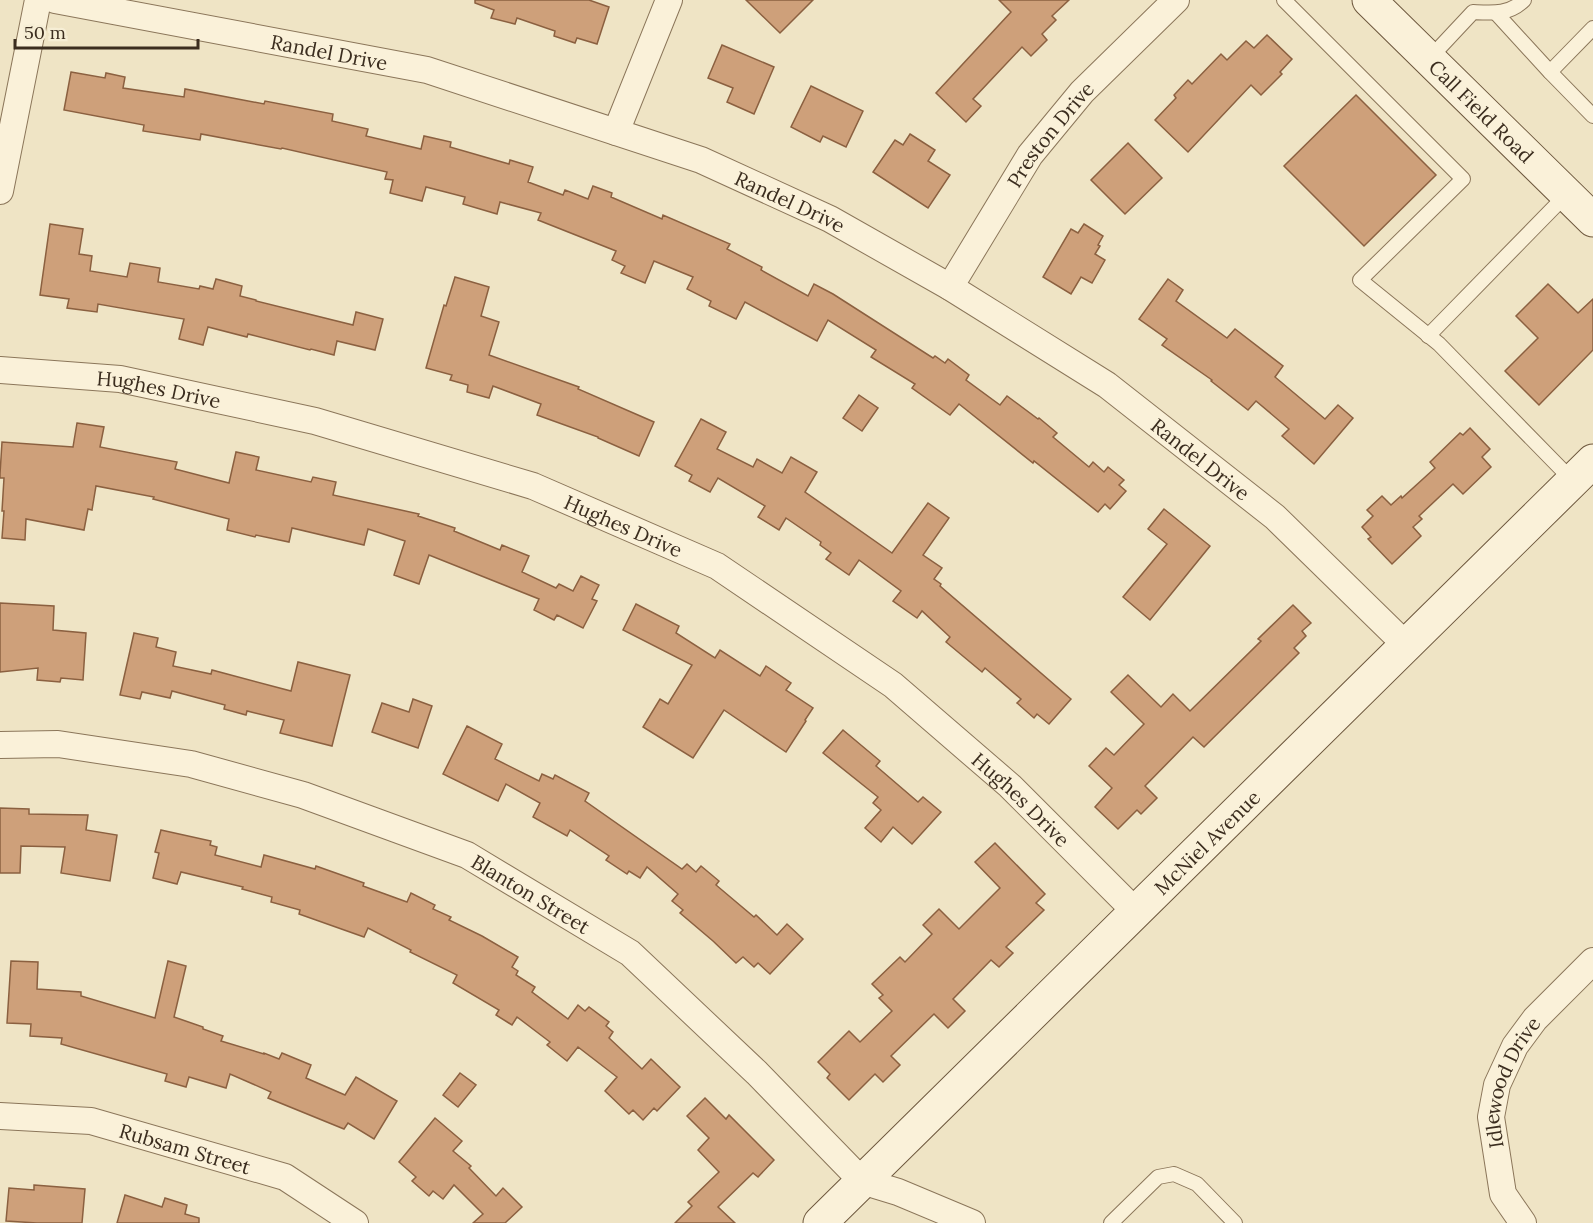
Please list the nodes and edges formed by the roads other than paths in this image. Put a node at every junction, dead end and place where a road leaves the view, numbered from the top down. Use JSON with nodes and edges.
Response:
{"nodes":[{"id":1,"x":38,"y":0,"type":"edge"},
{"id":2,"x":55,"y":0,"type":"edge"},
{"id":3,"x":669,"y":0,"type":"edge"},
{"id":4,"x":1176,"y":0,"type":"edge"},
{"id":5,"x":1284,"y":0,"type":"edge"},
{"id":6,"x":1369,"y":0,"type":"edge"},
{"id":7,"x":1524,"y":0,"type":"edge"},
{"id":8,"x":1496,"y":13,"type":"junction"},
{"id":9,"x":1593,"y":28,"type":"edge"},
{"id":10,"x":1429,"y":59,"type":"junction"},
{"id":11,"x":1550,"y":72,"type":"junction"},
{"id":12,"x":1593,"y":116,"type":"edge"},
{"id":13,"x":616,"y":132,"type":"junction"},
{"id":14,"x":0,"y":191,"type":"edge"},
{"id":15,"x":1586,"y":211,"type":"edge"},
{"id":16,"x":950,"y":287,"type":"junction"},
{"id":17,"x":1428,"y":336,"type":"junction"},
{"id":18,"x":0,"y":370,"type":"edge"},
{"id":19,"x":1583,"y":471,"type":"edge"},
{"id":20,"x":1407,"y":646,"type":"junction"},
{"id":21,"x":0,"y":745,"type":"edge"},
{"id":22,"x":1136,"y":912,"type":"junction"},
{"id":23,"x":1593,"y":961,"type":"edge"},
{"id":24,"x":0,"y":1116,"type":"edge"},
{"id":25,"x":862,"y":1181,"type":"junction"},
{"id":26,"x":355,"y":1223,"type":"edge"},
{"id":27,"x":820,"y":1223,"type":"edge"},
{"id":28,"x":972,"y":1223,"type":"edge"},
{"id":29,"x":1111,"y":1223,"type":"edge"},
{"id":30,"x":1235,"y":1223,"type":"edge"},
{"id":31,"x":1523,"y":1223,"type":"edge"}],
"edges":[{"from":1,"to":14,"type":"street"},
{"from":2,"to":13,"type":"street","name":"Randel Drive"},
{"from":3,"to":13,"type":"street"},
{"from":4,"to":16,"type":"street","name":"Preston Drive"},
{"from":5,"to":17,"type":"lane"},
{"from":6,"to":10,"type":"street","name":"Call Field Road"},
{"from":7,"to":8,"type":"lane"},
{"from":8,"to":10,"type":"lane"},
{"from":8,"to":11,"type":"lane"},
{"from":9,"to":11,"type":"lane"},
{"from":10,"to":15,"type":"street","name":"Call Field Road"},
{"from":11,"to":12,"type":"lane"},
{"from":13,"to":16,"type":"street","name":"Randel Drive"},
{"from":15,"to":17,"type":"lane"},
{"from":16,"to":20,"type":"street","name":"Randel Drive"},
{"from":17,"to":19,"type":"lane"},
{"from":18,"to":22,"type":"street","name":"Hughes Drive"},
{"from":19,"to":20,"type":"street","name":"McNiel Avenue"},
{"from":20,"to":22,"type":"street","name":"McNiel Avenue"},
{"from":21,"to":25,"type":"street","name":"Blanton Street"},
{"from":22,"to":25,"type":"street","name":"McNiel Avenue"},
{"from":23,"to":31,"type":"street","name":"Idlewood Drive"},
{"from":24,"to":26,"type":"street","name":"Rubsam Street"},
{"from":25,"to":27,"type":"street","name":"McNiel Avenue"},
{"from":25,"to":28,"type":"street","name":"Blanton Street"},
{"from":29,"to":30,"type":"lane"}]}
